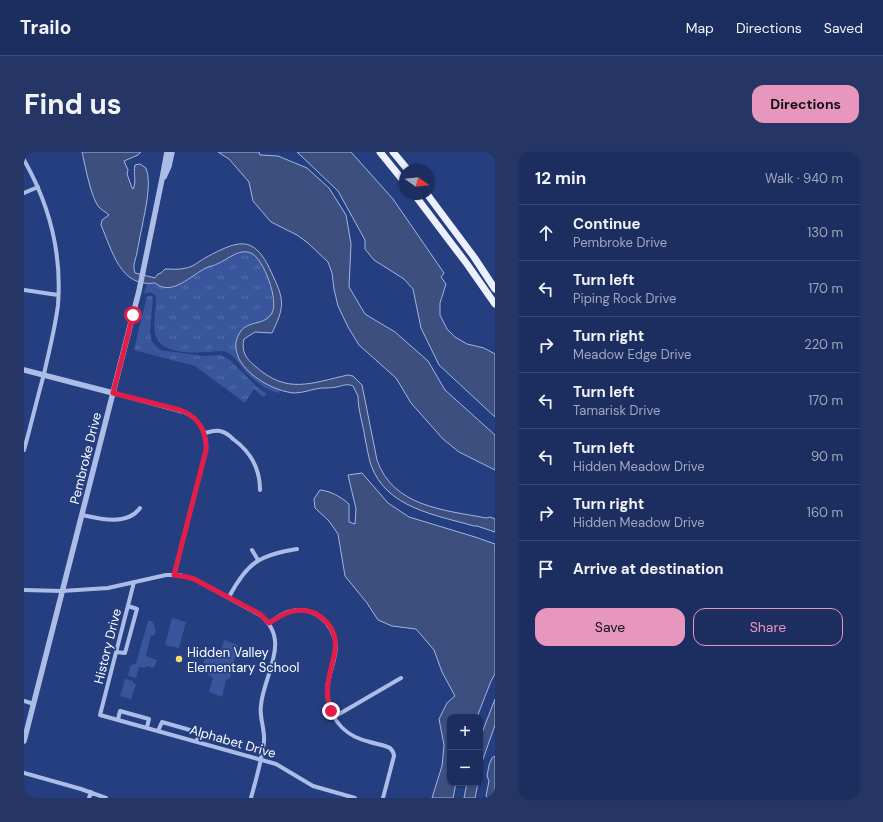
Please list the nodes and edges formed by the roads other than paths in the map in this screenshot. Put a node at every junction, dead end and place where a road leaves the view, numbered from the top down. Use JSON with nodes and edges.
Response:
{"nodes":[{"id":1,"x":167,"y":152,"type":"edge"},
{"id":2,"x":172,"y":152,"type":"edge"},
{"id":3,"x":380,"y":152,"type":"edge"},
{"id":4,"x":393,"y":152,"type":"edge"},
{"id":5,"x":24,"y":160,"type":"edge"},
{"id":6,"x":403,"y":164,"type":"edge"},
{"id":7,"x":399,"y":176,"type":"edge"},
{"id":8,"x":162,"y":179,"type":"junction"},
{"id":9,"x":38,"y":187,"type":"junction"},
{"id":10,"x":24,"y":193,"type":"edge"},
{"id":11,"x":419,"y":200,"type":"edge"},
{"id":12,"x":431,"y":200,"type":"edge"},
{"id":13,"x":495,"y":288,"type":"edge"},
{"id":14,"x":24,"y":290,"type":"edge"},
{"id":15,"x":58,"y":295,"type":"junction"},
{"id":16,"x":495,"y":304,"type":"edge"},
{"id":17,"x":24,"y":370,"type":"edge"},
{"id":18,"x":43,"y":375,"type":"junction"},
{"id":19,"x":113,"y":393,"type":"junction"},
{"id":20,"x":204,"y":433,"type":"junction"},
{"id":21,"x":25,"y":445,"type":"edge"},
{"id":22,"x":24,"y":450,"type":"edge"},
{"id":23,"x":260,"y":490,"type":"dead end"},
{"id":24,"x":140,"y":508,"type":"dead end"},
{"id":25,"x":82,"y":515,"type":"junction"},
{"id":26,"x":297,"y":549,"type":"dead end"},
{"id":27,"x":252,"y":550,"type":"dead end"},
{"id":28,"x":258,"y":560,"type":"junction"},
{"id":29,"x":174,"y":575,"type":"junction"},
{"id":30,"x":134,"y":582,"type":"junction"},
{"id":31,"x":24,"y":590,"type":"edge"},
{"id":32,"x":62,"y":591,"type":"junction"},
{"id":33,"x":229,"y":597,"type":"junction"},
{"id":34,"x":128,"y":606,"type":"junction"},
{"id":35,"x":269,"y":623,"type":"junction"},
{"id":36,"x":116,"y":652,"type":"junction"},
{"id":37,"x":401,"y":678,"type":"dead end"},
{"id":38,"x":24,"y":701,"type":"edge"},
{"id":39,"x":34,"y":704,"type":"junction"},
{"id":40,"x":100,"y":714,"type":"joint"},
{"id":41,"x":334,"y":717,"type":"junction"},
{"id":42,"x":118,"y":719,"type":"junction"},
{"id":43,"x":146,"y":727,"type":"junction"},
{"id":44,"x":158,"y":731,"type":"junction"},
{"id":45,"x":24,"y":741,"type":"edge"},
{"id":46,"x":197,"y":741,"type":"junction"},
{"id":47,"x":260,"y":759,"type":"junction"},
{"id":48,"x":24,"y":773,"type":"edge"},
{"id":49,"x":91,"y":792,"type":"junction"},
{"id":50,"x":89,"y":798,"type":"edge"},
{"id":51,"x":106,"y":798,"type":"edge"},
{"id":52,"x":251,"y":798,"type":"edge"},
{"id":53,"x":355,"y":798,"type":"edge"},
{"id":54,"x":383,"y":798,"type":"edge"}],
"edges":[{"from":1,"to":8,"type":"street","name":"Pembroke Drive"},
{"from":2,"to":8,"type":"street","name":"Pembroke Drive"},
{"from":3,"to":7,"type":"main road"},
{"from":4,"to":6,"type":"main road"},
{"from":5,"to":9,"type":"street"},
{"from":8,"to":19,"type":"street","name":"Pembroke Drive"},
{"from":9,"to":10,"type":"street"},
{"from":9,"to":15,"type":"street"},
{"from":11,"to":16,"type":"main road"},
{"from":12,"to":13,"type":"main road"},
{"from":14,"to":15,"type":"street"},
{"from":15,"to":18,"type":"street"},
{"from":17,"to":18,"type":"street"},
{"from":18,"to":19,"type":"street"},
{"from":18,"to":21,"type":"street"},
{"from":19,"to":20,"type":"street"},
{"from":19,"to":25,"type":"street","name":"Pembroke Drive"},
{"from":20,"to":23,"type":"street"},
{"from":20,"to":29,"type":"street"},
{"from":21,"to":22,"type":"street"},
{"from":24,"to":25,"type":"street"},
{"from":25,"to":32,"type":"street","name":"Pembroke Drive"},
{"from":26,"to":28,"type":"street"},
{"from":27,"to":28,"type":"street"},
{"from":28,"to":33,"type":"street"},
{"from":29,"to":30,"type":"street"},
{"from":29,"to":33,"type":"street"},
{"from":30,"to":32,"type":"street"},
{"from":30,"to":34,"type":"street","name":"History Drive"},
{"from":31,"to":32,"type":"street"},
{"from":32,"to":39,"type":"street","name":"Pembroke Drive"},
{"from":33,"to":35,"type":"street"},
{"from":34,"to":36,"type":"street","name":"History Drive"},
{"from":34,"to":36,"type":"street"},
{"from":35,"to":41,"type":"street"},
{"from":35,"to":47,"type":"street"},
{"from":36,"to":40,"type":"street","name":"History Drive"},
{"from":37,"to":41,"type":"street"},
{"from":38,"to":39,"type":"street"},
{"from":39,"to":45,"type":"street","name":"Pembroke Drive"},
{"from":40,"to":42,"type":"street","name":"Alphabet Drive"},
{"from":41,"to":54,"type":"street"},
{"from":42,"to":43,"type":"street","name":"Alphabet Drive"},
{"from":42,"to":43,"type":"street"},
{"from":43,"to":44,"type":"street","name":"Alphabet Drive"},
{"from":44,"to":46,"type":"street","name":"Alphabet Drive"},
{"from":44,"to":46,"type":"street"},
{"from":46,"to":47,"type":"street","name":"Alphabet Drive"},
{"from":47,"to":52,"type":"street"},
{"from":47,"to":53,"type":"street","name":"Alphabet Drive"},
{"from":48,"to":49,"type":"street"},
{"from":49,"to":50,"type":"street"},
{"from":49,"to":51,"type":"street"}]}
